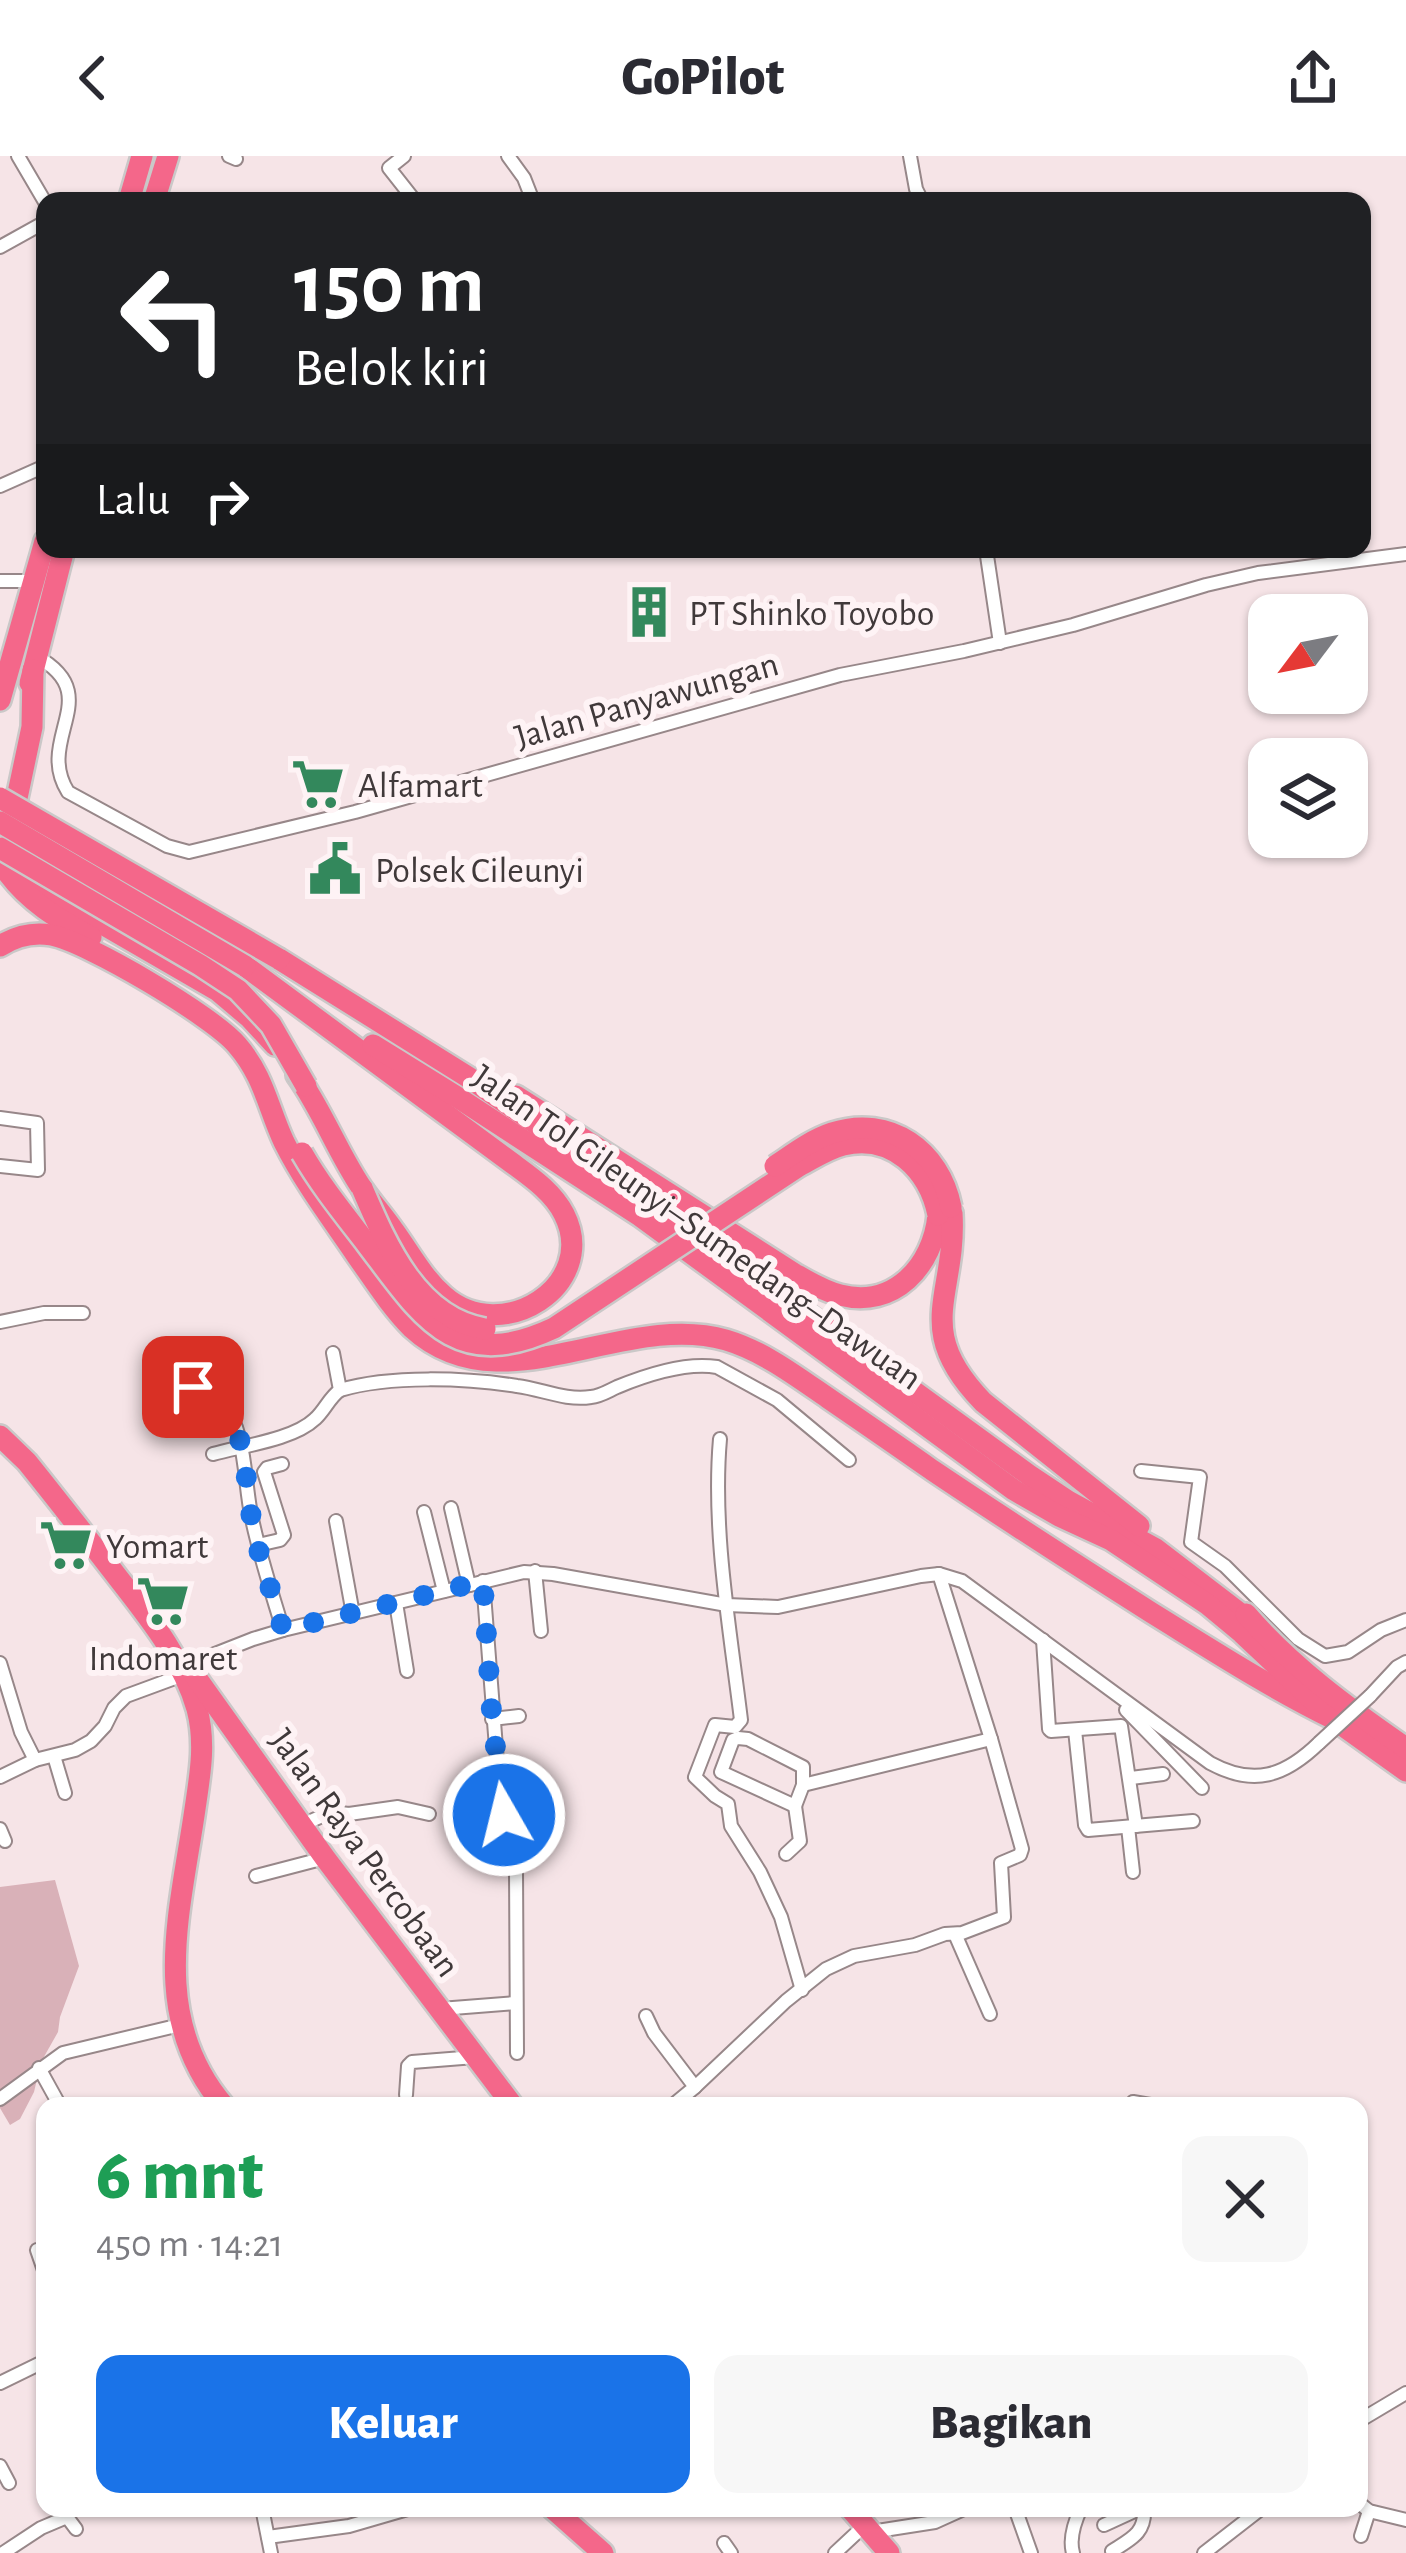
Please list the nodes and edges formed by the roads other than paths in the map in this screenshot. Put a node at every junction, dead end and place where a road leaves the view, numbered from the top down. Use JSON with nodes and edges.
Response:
{"nodes":[{"id":1,"x":18,"y":156,"type":"edge"},
{"id":2,"x":142,"y":156,"type":"edge"},
{"id":3,"x":168,"y":156,"type":"edge"},
{"id":4,"x":404,"y":156,"type":"edge"},
{"id":5,"x":508,"y":156,"type":"edge"},
{"id":6,"x":910,"y":156,"type":"edge"},
{"id":7,"x":39,"y":192,"type":"edge"},
{"id":8,"x":132,"y":192,"type":"edge"},
{"id":9,"x":157,"y":192,"type":"edge"},
{"id":10,"x":408,"y":192,"type":"edge"},
{"id":11,"x":529,"y":192,"type":"edge"},
{"id":12,"x":918,"y":192,"type":"edge"},
{"id":13,"x":36,"y":227,"type":"edge"},
{"id":14,"x":0,"y":247,"type":"edge"},
{"id":15,"x":36,"y":470,"type":"edge"},
{"id":16,"x":0,"y":486,"type":"edge"},
{"id":17,"x":36,"y":546,"type":"edge"},
{"id":18,"x":1406,"y":554,"type":"edge"},
{"id":19,"x":40,"y":558,"type":"edge"},
{"id":20,"x":62,"y":558,"type":"edge"},
{"id":21,"x":987,"y":558,"type":"edge"},
{"id":22,"x":0,"y":581,"type":"edge"},
{"id":23,"x":25,"y":581,"type":"junction"},
{"id":24,"x":1000,"y":643,"type":"junction"},
{"id":25,"x":0,"y":653,"type":"edge"},
{"id":26,"x":34,"y":663,"type":"junction"},
{"id":27,"x":0,"y":700,"type":"edge"},
{"id":28,"x":0,"y":801,"type":"edge"},
{"id":29,"x":0,"y":822,"type":"edge"},
{"id":30,"x":3,"y":858,"type":"edge"},
{"id":31,"x":80,"y":938,"type":"junction"},
{"id":32,"x":0,"y":946,"type":"edge"},
{"id":33,"x":244,"y":966,"type":"junction"},
{"id":34,"x":305,"y":1086,"type":"junction"},
{"id":35,"x":275,"y":1113,"type":"junction"},
{"id":36,"x":0,"y":1118,"type":"edge"},
{"id":37,"x":547,"y":1135,"type":"junction"},
{"id":38,"x":0,"y":1166,"type":"edge"},
{"id":39,"x":362,"y":1187,"type":"junction"},
{"id":40,"x":945,"y":1214,"type":"junction"},
{"id":41,"x":83,"y":1313,"type":"dead end"},
{"id":42,"x":0,"y":1322,"type":"edge"},
{"id":43,"x":333,"y":1353,"type":"dead end"},
{"id":44,"x":171,"y":1378,"type":"dead end"},
{"id":45,"x":340,"y":1390,"type":"junction"},
{"id":46,"x":0,"y":1436,"type":"edge"},
{"id":47,"x":720,"y":1439,"type":"dead end"},
{"id":48,"x":243,"y":1448,"type":"junction"},
{"id":49,"x":213,"y":1454,"type":"dead end"},
{"id":50,"x":849,"y":1460,"type":"dead end"},
{"id":51,"x":282,"y":1464,"type":"dead end"},
{"id":52,"x":1141,"y":1471,"type":"dead end"},
{"id":53,"x":452,"y":1508,"type":"dead end"},
{"id":54,"x":424,"y":1512,"type":"dead end"},
{"id":55,"x":336,"y":1522,"type":"dead end"},
{"id":56,"x":257,"y":1545,"type":"junction"},
{"id":57,"x":535,"y":1571,"type":"junction"},
{"id":58,"x":938,"y":1574,"type":"junction"},
{"id":59,"x":476,"y":1583,"type":"junction"},
{"id":60,"x":445,"y":1591,"type":"junction"},
{"id":61,"x":396,"y":1603,"type":"junction"},
{"id":62,"x":727,"y":1605,"type":"junction"},
{"id":63,"x":353,"y":1614,"type":"junction"},
{"id":64,"x":1406,"y":1620,"type":"edge"},
{"id":65,"x":1254,"y":1624,"type":"junction"},
{"id":66,"x":283,"y":1630,"type":"junction"},
{"id":67,"x":542,"y":1630,"type":"dead end"},
{"id":68,"x":1042,"y":1640,"type":"junction"},
{"id":69,"x":1406,"y":1662,"type":"edge"},
{"id":70,"x":0,"y":1663,"type":"edge"},
{"id":71,"x":185,"y":1670,"type":"junction"},
{"id":72,"x":407,"y":1671,"type":"dead end"},
{"id":73,"x":1100,"y":1684,"type":"junction"},
{"id":74,"x":518,"y":1716,"type":"dead end"},
{"id":75,"x":226,"y":1717,"type":"junction"},
{"id":76,"x":1331,"y":1718,"type":"junction"},
{"id":77,"x":492,"y":1719,"type":"junction"},
{"id":78,"x":200,"y":1729,"type":"junction"},
{"id":79,"x":1075,"y":1730,"type":"junction"},
{"id":80,"x":991,"y":1739,"type":"junction"},
{"id":81,"x":1406,"y":1748,"type":"edge"},
{"id":82,"x":54,"y":1756,"type":"junction"},
{"id":83,"x":35,"y":1760,"type":"junction"},
{"id":84,"x":1406,"y":1771,"type":"edge"},
{"id":85,"x":1163,"y":1774,"type":"dead end"},
{"id":86,"x":0,"y":1777,"type":"edge"},
{"id":87,"x":1131,"y":1778,"type":"junction"},
{"id":88,"x":803,"y":1786,"type":"junction"},
{"id":89,"x":1202,"y":1788,"type":"dead end"},
{"id":90,"x":65,"y":1793,"type":"dead end"},
{"id":91,"x":795,"y":1806,"type":"junction"},
{"id":92,"x":429,"y":1814,"type":"dead end"},
{"id":93,"x":1193,"y":1821,"type":"dead end"},
{"id":94,"x":302,"y":1826,"type":"junction"},
{"id":95,"x":1132,"y":1827,"type":"junction"},
{"id":96,"x":786,"y":1854,"type":"dead end"},
{"id":97,"x":325,"y":1858,"type":"junction"},
{"id":98,"x":1133,"y":1872,"type":"dead end"},
{"id":99,"x":256,"y":1876,"type":"dead end"},
{"id":100,"x":955,"y":1934,"type":"junction"},
{"id":101,"x":802,"y":1990,"type":"junction"},
{"id":102,"x":516,"y":2003,"type":"junction"},
{"id":103,"x":440,"y":2009,"type":"junction"},
{"id":104,"x":990,"y":2014,"type":"dead end"},
{"id":105,"x":646,"y":2016,"type":"dead end"},
{"id":106,"x":180,"y":2025,"type":"junction"},
{"id":107,"x":517,"y":2053,"type":"dead end"},
{"id":108,"x":475,"y":2057,"type":"junction"},
{"id":109,"x":39,"y":2068,"type":"junction"},
{"id":110,"x":695,"y":2087,"type":"junction"},
{"id":111,"x":406,"y":2095,"type":"dead end"},
{"id":112,"x":55,"y":2097,"type":"edge"},
{"id":113,"x":216,"y":2097,"type":"edge"},
{"id":114,"x":506,"y":2097,"type":"edge"},
{"id":115,"x":683,"y":2097,"type":"edge"},
{"id":116,"x":0,"y":2099,"type":"edge"},
{"id":117,"x":36,"y":2365,"type":"edge"},
{"id":118,"x":0,"y":2383,"type":"edge"},
{"id":119,"x":1406,"y":2393,"type":"edge"},
{"id":120,"x":1368,"y":2416,"type":"edge"},
{"id":121,"x":0,"y":2466,"type":"edge"},
{"id":122,"x":9,"y":2483,"type":"dead end"},
{"id":123,"x":1368,"y":2508,"type":"edge"},
{"id":124,"x":264,"y":2517,"type":"edge"},
{"id":125,"x":380,"y":2517,"type":"edge"},
{"id":126,"x":564,"y":2517,"type":"edge"},
{"id":127,"x":946,"y":2517,"type":"edge"},
{"id":128,"x":1019,"y":2517,"type":"edge"},
{"id":129,"x":1078,"y":2517,"type":"edge"},
{"id":130,"x":1122,"y":2517,"type":"edge"},
{"id":131,"x":1142,"y":2517,"type":"edge"},
{"id":132,"x":1250,"y":2517,"type":"edge"},
{"id":133,"x":1363,"y":2517,"type":"edge"},
{"id":134,"x":1406,"y":2520,"type":"edge"},
{"id":135,"x":1104,"y":2525,"type":"dead end"},
{"id":136,"x":76,"y":2529,"type":"dead end"},
{"id":137,"x":870,"y":2535,"type":"edge"},
{"id":138,"x":1361,"y":2536,"type":"dead end"},
{"id":139,"x":268,"y":2537,"type":"junction"},
{"id":140,"x":3,"y":2553,"type":"edge"},
{"id":141,"x":271,"y":2553,"type":"edge"},
{"id":142,"x":603,"y":2553,"type":"edge"},
{"id":143,"x":835,"y":2553,"type":"edge"},
{"id":144,"x":1031,"y":2553,"type":"edge"},
{"id":145,"x":1073,"y":2553,"type":"edge"},
{"id":146,"x":1113,"y":2553,"type":"edge"},
{"id":147,"x":1204,"y":2553,"type":"edge"}],
"edges":[{"from":1,"to":7,"type":"street"},
{"from":2,"to":8,"type":"highway"},
{"from":3,"to":9,"type":"highway"},
{"from":4,"to":10,"type":"street"},
{"from":5,"to":11,"type":"street"},
{"from":6,"to":12,"type":"street"},
{"from":13,"to":14,"type":"street"},
{"from":15,"to":16,"type":"street"},
{"from":17,"to":23,"type":"highway"},
{"from":18,"to":24,"type":"street","name":"Jalan Panyawungan"},
{"from":19,"to":27,"type":"highway"},
{"from":20,"to":26,"type":"highway"},
{"from":21,"to":24,"type":"street"},
{"from":22,"to":23,"type":"street"},
{"from":23,"to":25,"type":"highway"},
{"from":24,"to":26,"type":"street","name":"Jalan Panyawungan"},
{"from":26,"to":28,"type":"highway"},
{"from":26,"to":34,"type":"highway","bridge":true},
{"from":28,"to":37,"type":"highway","bridge":true},
{"from":29,"to":33,"type":"highway","name":"Jalan Tol Cileunyi–Sumedang–Dawuan","bridge":true},
{"from":30,"to":31,"type":"highway"},
{"from":30,"to":34,"type":"highway","bridge":true},
{"from":31,"to":32,"type":"highway"},
{"from":31,"to":35,"type":"highway"},
{"from":33,"to":37,"type":"highway","name":"Jalan Tol Cileunyi–Sumedang–Dawuan"},
{"from":33,"to":39,"type":"highway","bridge":true},
{"from":34,"to":39,"type":"highway"},
{"from":35,"to":40,"type":"highway","bridge":true},
{"from":35,"to":76,"type":"highway"},
{"from":36,"to":38,"type":"street"},
{"from":37,"to":40,"type":"highway"},
{"from":37,"to":65,"type":"highway","name":"Jalan Tol Cileunyi–Sumedang–Dawuan"},
{"from":37,"to":76,"type":"highway","name":"Jalan Tol Cileunyi–Sumedang–Dawuan"},
{"from":39,"to":40,"type":"highway","bridge":true},
{"from":40,"to":65,"type":"highway"},
{"from":41,"to":42,"type":"street"},
{"from":43,"to":45,"type":"street"},
{"from":44,"to":48,"type":"street"},
{"from":45,"to":48,"type":"street"},
{"from":45,"to":50,"type":"street"},
{"from":46,"to":71,"type":"highway","name":"Jalan Raya Percobaan"},
{"from":47,"to":62,"type":"street"},
{"from":48,"to":49,"type":"street"},
{"from":48,"to":56,"type":"street"},
{"from":51,"to":56,"type":"street"},
{"from":52,"to":64,"type":"street"},
{"from":53,"to":59,"type":"street"},
{"from":54,"to":60,"type":"street"},
{"from":55,"to":63,"type":"street"},
{"from":56,"to":66,"type":"street"},
{"from":57,"to":59,"type":"street"},
{"from":57,"to":62,"type":"street"},
{"from":57,"to":67,"type":"street"},
{"from":58,"to":62,"type":"street"},
{"from":58,"to":68,"type":"street"},
{"from":58,"to":80,"type":"street"},
{"from":59,"to":60,"type":"street"},
{"from":59,"to":77,"type":"street"},
{"from":60,"to":61,"type":"street"},
{"from":61,"to":63,"type":"street"},
{"from":61,"to":72,"type":"street"},
{"from":62,"to":101,"type":"street"},
{"from":63,"to":66,"type":"street"},
{"from":65,"to":81,"type":"highway"},
{"from":66,"to":71,"type":"street"},
{"from":68,"to":73,"type":"street"},
{"from":68,"to":79,"type":"street"},
{"from":69,"to":73,"type":"street","bridge":true},
{"from":70,"to":83,"type":"street"},
{"from":71,"to":75,"type":"highway","name":"Jalan Raya Percobaan"},
{"from":71,"to":78,"type":"highway"},
{"from":71,"to":82,"type":"street"},
{"from":73,"to":89,"type":"street"},
{"from":74,"to":77,"type":"street"},
{"from":75,"to":78,"type":"highway"},
{"from":75,"to":94,"type":"highway","name":"Jalan Raya Percobaan"},
{"from":76,"to":84,"type":"highway"},
{"from":77,"to":102,"type":"street"},
{"from":78,"to":106,"type":"highway"},
{"from":79,"to":87,"type":"street"},
{"from":79,"to":95,"type":"street"},
{"from":80,"to":88,"type":"street"},
{"from":80,"to":100,"type":"street"},
{"from":82,"to":83,"type":"street"},
{"from":82,"to":90,"type":"street"},
{"from":83,"to":86,"type":"street"},
{"from":85,"to":87,"type":"street"},
{"from":87,"to":95,"type":"street"},
{"from":88,"to":91,"type":"street"},
{"from":88,"to":91,"type":"street"},
{"from":91,"to":96,"type":"street"},
{"from":92,"to":94,"type":"street"},
{"from":93,"to":95,"type":"street"},
{"from":94,"to":97,"type":"highway","name":"Jalan Raya Percobaan"},
{"from":95,"to":98,"type":"street"},
{"from":97,"to":99,"type":"street"},
{"from":97,"to":103,"type":"highway","name":"Jalan Raya Percobaan"},
{"from":100,"to":101,"type":"street"},
{"from":100,"to":104,"type":"street"},
{"from":101,"to":110,"type":"street"},
{"from":102,"to":103,"type":"street"},
{"from":102,"to":107,"type":"street"},
{"from":103,"to":108,"type":"highway","name":"Jalan Raya Percobaan"},
{"from":105,"to":110,"type":"street"},
{"from":106,"to":109,"type":"street"},
{"from":106,"to":113,"type":"highway"},
{"from":108,"to":111,"type":"street"},
{"from":108,"to":114,"type":"highway","name":"Jalan Raya Percobaan"},
{"from":109,"to":112,"type":"street"},
{"from":109,"to":116,"type":"street"},
{"from":110,"to":115,"type":"street"},
{"from":117,"to":118,"type":"street"},
{"from":119,"to":120,"type":"street"},
{"from":121,"to":122,"type":"street"},
{"from":123,"to":134,"type":"street"},
{"from":124,"to":139,"type":"street"},
{"from":125,"to":139,"type":"street"},
{"from":126,"to":142,"type":"highway"},
{"from":127,"to":137,"type":"street"},
{"from":128,"to":144,"type":"street"},
{"from":129,"to":145,"type":"street"},
{"from":130,"to":135,"type":"street"},
{"from":131,"to":146,"type":"street"},
{"from":132,"to":147,"type":"street"},
{"from":133,"to":138,"type":"street"},
{"from":136,"to":140,"type":"street"},
{"from":137,"to":143,"type":"street"},
{"from":139,"to":141,"type":"street"}]}
